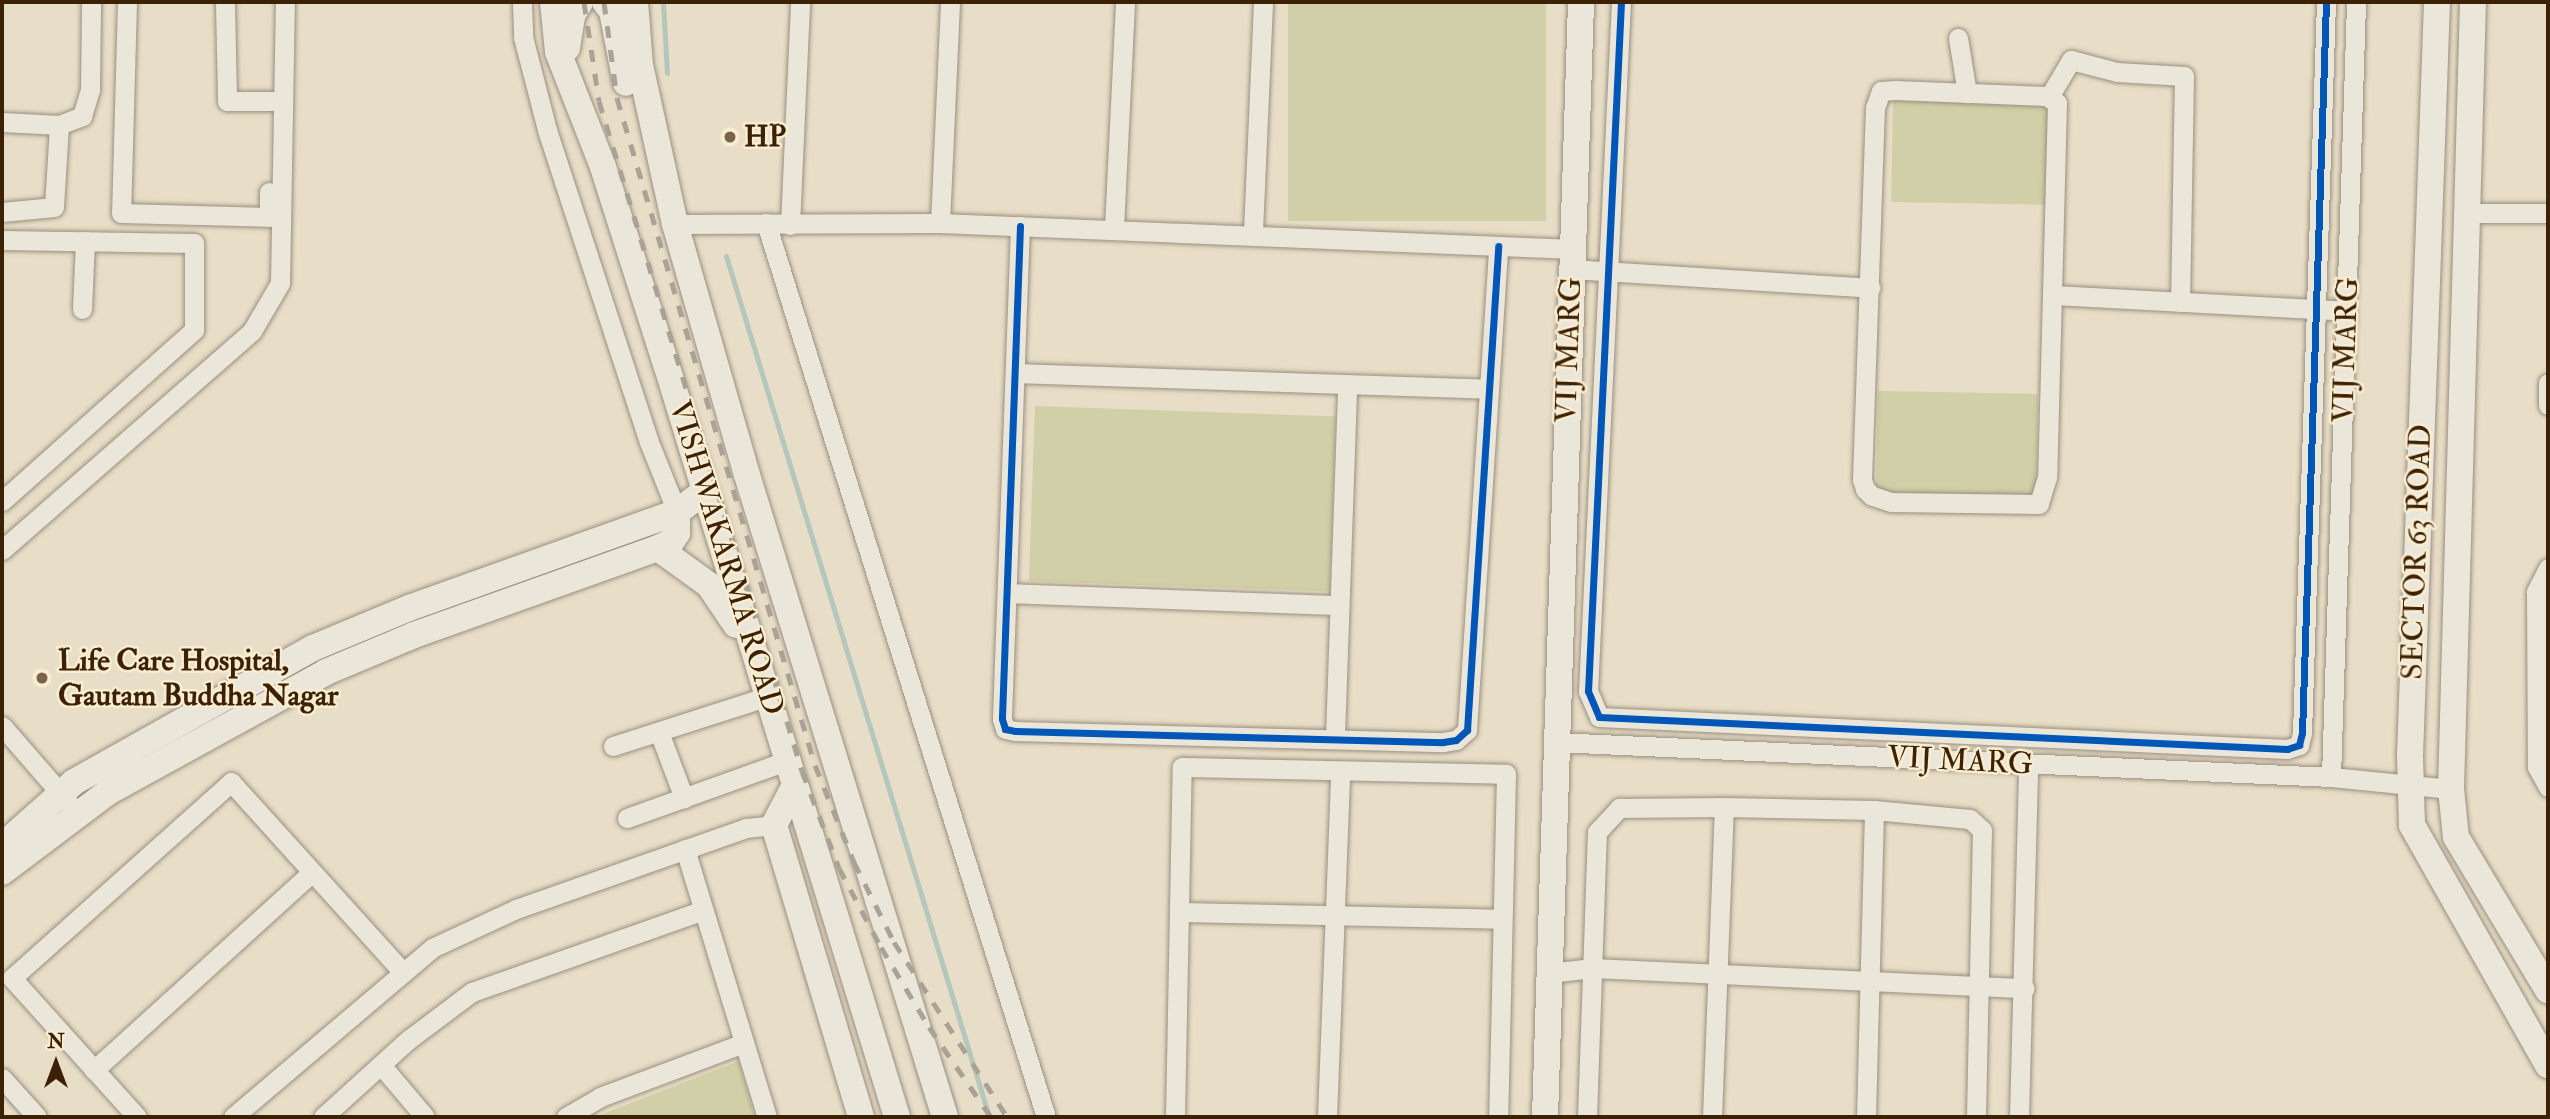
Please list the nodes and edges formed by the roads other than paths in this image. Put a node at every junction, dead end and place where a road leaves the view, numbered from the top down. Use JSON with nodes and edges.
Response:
{"nodes":[{"id":1,"x":91,"y":2,"type":"edge"},
{"id":2,"x":127,"y":2,"type":"edge"},
{"id":3,"x":225,"y":2,"type":"edge"},
{"id":4,"x":274,"y":2,"type":"edge"},
{"id":5,"x":285,"y":2,"type":"edge"},
{"id":6,"x":522,"y":2,"type":"edge"},
{"id":7,"x":553,"y":2,"type":"edge"},
{"id":8,"x":580,"y":2,"type":"edge"},
{"id":9,"x":605,"y":2,"type":"edge"},
{"id":10,"x":635,"y":2,"type":"edge"},
{"id":11,"x":800,"y":2,"type":"edge"},
{"id":12,"x":950,"y":2,"type":"edge"},
{"id":13,"x":1125,"y":2,"type":"edge"},
{"id":14,"x":1263,"y":2,"type":"edge"},
{"id":15,"x":1581,"y":2,"type":"edge"},
{"id":16,"x":1621,"y":2,"type":"edge"},
{"id":17,"x":2326,"y":2,"type":"edge"},
{"id":18,"x":2356,"y":2,"type":"edge"},
{"id":19,"x":2437,"y":2,"type":"edge"},
{"id":20,"x":2473,"y":2,"type":"edge"},
{"id":21,"x":1958,"y":38,"type":"dead end"},
{"id":22,"x":560,"y":58,"type":"junction"},
{"id":23,"x":1967,"y":93,"type":"junction"},
{"id":24,"x":2049,"y":97,"type":"junction"},
{"id":25,"x":647,"y":100,"type":"junction"},
{"id":26,"x":272,"y":102,"type":"junction"},
{"id":27,"x":2,"y":122,"type":"edge"},
{"id":28,"x":59,"y":125,"type":"junction"},
{"id":29,"x":2,"y":212,"type":"edge"},
{"id":30,"x":2467,"y":213,"type":"junction"},
{"id":31,"x":2548,"y":213,"type":"edge"},
{"id":32,"x":766,"y":223,"type":"junction"},
{"id":33,"x":940,"y":223,"type":"junction"},
{"id":34,"x":675,"y":225,"type":"junction"},
{"id":35,"x":790,"y":225,"type":"junction"},
{"id":36,"x":1020,"y":226,"type":"junction"},
{"id":37,"x":1115,"y":228,"type":"junction"},
{"id":38,"x":1253,"y":232,"type":"junction"},
{"id":39,"x":2,"y":240,"type":"edge"},
{"id":40,"x":85,"y":241,"type":"junction"},
{"id":41,"x":1498,"y":246,"type":"junction"},
{"id":42,"x":1572,"y":259,"type":"junction"},
{"id":43,"x":1609,"y":274,"type":"junction"},
{"id":44,"x":1870,"y":288,"type":"junction"},
{"id":45,"x":2054,"y":295,"type":"junction"},
{"id":46,"x":2180,"y":302,"type":"junction"},
{"id":47,"x":82,"y":309,"type":"dead end"},
{"id":48,"x":2315,"y":310,"type":"junction"},
{"id":49,"x":2347,"y":311,"type":"junction"},
{"id":50,"x":1016,"y":373,"type":"junction"},
{"id":51,"x":2548,"y":383,"type":"edge"},
{"id":52,"x":1347,"y":388,"type":"junction"},
{"id":53,"x":1486,"y":389,"type":"junction"},
{"id":54,"x":2548,"y":405,"type":"edge"},
{"id":55,"x":704,"y":492,"type":"junction"},
{"id":56,"x":2,"y":501,"type":"edge"},
{"id":57,"x":677,"y":512,"type":"junction"},
{"id":58,"x":658,"y":548,"type":"junction"},
{"id":59,"x":2,"y":550,"type":"edge"},
{"id":60,"x":2548,"y":568,"type":"edge"},
{"id":61,"x":1008,"y":593,"type":"junction"},
{"id":62,"x":1338,"y":605,"type":"junction"},
{"id":63,"x":761,"y":669,"type":"junction"},
{"id":64,"x":2543,"y":687,"type":"edge"},
{"id":65,"x":769,"y":696,"type":"junction"},
{"id":66,"x":2,"y":726,"type":"edge"},
{"id":67,"x":659,"y":732,"type":"junction"},
{"id":68,"x":1335,"y":736,"type":"junction"},
{"id":69,"x":1555,"y":742,"type":"junction"},
{"id":70,"x":613,"y":746,"type":"dead end"},
{"id":71,"x":2028,"y":764,"type":"junction"},
{"id":72,"x":1340,"y":771,"type":"junction"},
{"id":73,"x":792,"y":773,"type":"junction"},
{"id":74,"x":2331,"y":777,"type":"junction"},
{"id":75,"x":2410,"y":786,"type":"junction"},
{"id":76,"x":2548,"y":787,"type":"edge"},
{"id":77,"x":2451,"y":789,"type":"junction"},
{"id":78,"x":684,"y":798,"type":"junction"},
{"id":79,"x":69,"y":804,"type":"junction"},
{"id":80,"x":1724,"y":807,"type":"junction"},
{"id":81,"x":1874,"y":810,"type":"junction"},
{"id":82,"x":627,"y":818,"type":"dead end"},
{"id":83,"x":774,"y":825,"type":"junction"},
{"id":84,"x":2,"y":846,"type":"edge"},
{"id":85,"x":685,"y":849,"type":"junction"},
{"id":86,"x":2,"y":872,"type":"edge"},
{"id":87,"x":312,"y":872,"type":"junction"},
{"id":88,"x":703,"y":910,"type":"junction"},
{"id":89,"x":1180,"y":912,"type":"junction"},
{"id":90,"x":1335,"y":916,"type":"junction"},
{"id":91,"x":1502,"y":919,"type":"junction"},
{"id":92,"x":1593,"y":968,"type":"junction"},
{"id":93,"x":402,"y":971,"type":"junction"},
{"id":94,"x":1549,"y":973,"type":"junction"},
{"id":95,"x":1720,"y":973,"type":"junction"},
{"id":96,"x":1872,"y":979,"type":"junction"},
{"id":97,"x":1980,"y":986,"type":"junction"},
{"id":98,"x":2025,"y":988,"type":"junction"},
{"id":99,"x":2548,"y":990,"type":"edge"},
{"id":100,"x":744,"y":1042,"type":"junction"},
{"id":101,"x":380,"y":1065,"type":"junction"},
{"id":102,"x":2548,"y":1065,"type":"edge"},
{"id":103,"x":94,"y":1070,"type":"junction"},
{"id":104,"x":2,"y":1078,"type":"edge"},
{"id":105,"x":37,"y":1117,"type":"edge"},
{"id":106,"x":137,"y":1117,"type":"edge"},
{"id":107,"x":233,"y":1117,"type":"edge"},
{"id":108,"x":323,"y":1117,"type":"edge"},
{"id":109,"x":425,"y":1117,"type":"edge"},
{"id":110,"x":566,"y":1117,"type":"edge"},
{"id":111,"x":767,"y":1117,"type":"edge"},
{"id":112,"x":861,"y":1117,"type":"edge"},
{"id":113,"x":897,"y":1117,"type":"edge"},
{"id":114,"x":945,"y":1117,"type":"edge"},
{"id":115,"x":1046,"y":1117,"type":"edge"},
{"id":116,"x":1175,"y":1117,"type":"edge"},
{"id":117,"x":1327,"y":1117,"type":"edge"},
{"id":118,"x":1499,"y":1117,"type":"edge"},
{"id":119,"x":1545,"y":1117,"type":"edge"},
{"id":120,"x":1587,"y":1117,"type":"edge"},
{"id":121,"x":1712,"y":1117,"type":"edge"},
{"id":122,"x":1866,"y":1117,"type":"edge"},
{"id":123,"x":1976,"y":1117,"type":"edge"},
{"id":124,"x":2019,"y":1117,"type":"edge"}],
"edges":[{"from":1,"to":28,"type":"street"},
{"from":2,"to":26,"type":"street"},
{"from":3,"to":26,"type":"street"},
{"from":4,"to":26,"type":"street"},
{"from":5,"to":59,"type":"street"},
{"from":6,"to":57,"type":"street"},
{"from":7,"to":22,"type":"street","name":"VISHWAKARMA ROAD"},
{"from":8,"to":22,"type":"street"},
{"from":9,"to":25,"type":"street"},
{"from":10,"to":25,"type":"street","name":"VISHWAKARMA ROAD"},
{"from":11,"to":35,"type":"street"},
{"from":12,"to":33,"type":"street"},
{"from":13,"to":37,"type":"street"},
{"from":14,"to":38,"type":"street"},
{"from":15,"to":42,"type":"street","name":"VIJ MARG"},
{"from":16,"to":43,"type":"street"},
{"from":17,"to":48,"type":"street"},
{"from":18,"to":49,"type":"street","name":"VIJ MARG"},
{"from":19,"to":75,"type":"street","name":"SECTOR 63 ROAD"},
{"from":20,"to":30,"type":"street","name":"SECTOR 63 ROAD"},
{"from":21,"to":23,"type":"street"},
{"from":22,"to":55,"type":"street","name":"VISHWAKARMA ROAD"},
{"from":23,"to":24,"type":"street"},
{"from":23,"to":44,"type":"street"},
{"from":24,"to":45,"type":"street"},
{"from":24,"to":46,"type":"street"},
{"from":25,"to":34,"type":"street","name":"VISHWAKARMA ROAD"},
{"from":27,"to":28,"type":"street"},
{"from":28,"to":29,"type":"street"},
{"from":30,"to":31,"type":"street"},
{"from":30,"to":77,"type":"street","name":"SECTOR 63 ROAD"},
{"from":32,"to":34,"type":"street"},
{"from":32,"to":35,"type":"street"},
{"from":32,"to":115,"type":"street"},
{"from":33,"to":35,"type":"street"},
{"from":33,"to":36,"type":"street"},
{"from":34,"to":114,"type":"street","name":"VISHWAKARMA ROAD"},
{"from":36,"to":37,"type":"street"},
{"from":36,"to":50,"type":"street"},
{"from":37,"to":38,"type":"street"},
{"from":38,"to":41,"type":"street"},
{"from":39,"to":40,"type":"street"},
{"from":40,"to":47,"type":"street"},
{"from":40,"to":56,"type":"street"},
{"from":41,"to":42,"type":"street"},
{"from":41,"to":53,"type":"street"},
{"from":42,"to":43,"type":"street"},
{"from":42,"to":69,"type":"street","name":"VIJ MARG"},
{"from":43,"to":44,"type":"street"},
{"from":43,"to":48,"type":"street"},
{"from":44,"to":45,"type":"street"},
{"from":45,"to":46,"type":"street"},
{"from":46,"to":48,"type":"street"},
{"from":48,"to":49,"type":"street"},
{"from":49,"to":74,"type":"street","name":"VIJ MARG"},
{"from":50,"to":52,"type":"street"},
{"from":50,"to":61,"type":"street"},
{"from":51,"to":54,"type":"street"},
{"from":52,"to":53,"type":"street"},
{"from":52,"to":62,"type":"street"},
{"from":53,"to":68,"type":"street"},
{"from":55,"to":57,"type":"street"},
{"from":55,"to":63,"type":"street","name":"VISHWAKARMA ROAD"},
{"from":57,"to":58,"type":"street"},
{"from":57,"to":79,"type":"street"},
{"from":58,"to":63,"type":"street"},
{"from":58,"to":79,"type":"street"},
{"from":60,"to":64,"type":"street"},
{"from":61,"to":62,"type":"street"},
{"from":61,"to":68,"type":"street"},
{"from":62,"to":68,"type":"street"},
{"from":63,"to":65,"type":"street","name":"VISHWAKARMA ROAD"},
{"from":64,"to":76,"type":"street"},
{"from":65,"to":67,"type":"street"},
{"from":65,"to":73,"type":"street","name":"VISHWAKARMA ROAD"},
{"from":66,"to":79,"type":"street"},
{"from":67,"to":70,"type":"street"},
{"from":67,"to":78,"type":"street"},
{"from":69,"to":71,"type":"street","name":"VIJ MARG"},
{"from":69,"to":94,"type":"street"},
{"from":71,"to":74,"type":"street","name":"VIJ MARG"},
{"from":71,"to":98,"type":"street"},
{"from":72,"to":89,"type":"street"},
{"from":72,"to":90,"type":"street"},
{"from":72,"to":91,"type":"street"},
{"from":73,"to":78,"type":"street"},
{"from":73,"to":83,"type":"street"},
{"from":73,"to":113,"type":"street","name":"VISHWAKARMA ROAD"},
{"from":74,"to":75,"type":"street"},
{"from":75,"to":77,"type":"street"},
{"from":75,"to":102,"type":"street","name":"SECTOR 63 ROAD"},
{"from":77,"to":99,"type":"street","name":"SECTOR 63 ROAD"},
{"from":78,"to":82,"type":"street"},
{"from":79,"to":84,"type":"street"},
{"from":79,"to":86,"type":"street"},
{"from":80,"to":81,"type":"street"},
{"from":80,"to":92,"type":"street"},
{"from":80,"to":95,"type":"street"},
{"from":81,"to":96,"type":"street"},
{"from":81,"to":97,"type":"street"},
{"from":83,"to":85,"type":"street"},
{"from":83,"to":112,"type":"street"},
{"from":85,"to":88,"type":"street"},
{"from":85,"to":93,"type":"street"},
{"from":87,"to":93,"type":"street"},
{"from":87,"to":103,"type":"street"},
{"from":87,"to":103,"type":"street"},
{"from":88,"to":100,"type":"street"},
{"from":88,"to":101,"type":"street"},
{"from":89,"to":90,"type":"street"},
{"from":89,"to":116,"type":"street"},
{"from":90,"to":91,"type":"street"},
{"from":90,"to":117,"type":"street"},
{"from":91,"to":118,"type":"street"},
{"from":92,"to":94,"type":"street"},
{"from":92,"to":95,"type":"street"},
{"from":92,"to":120,"type":"street"},
{"from":93,"to":107,"type":"street"},
{"from":94,"to":119,"type":"street"},
{"from":95,"to":96,"type":"street"},
{"from":95,"to":121,"type":"street"},
{"from":96,"to":97,"type":"street"},
{"from":96,"to":122,"type":"street"},
{"from":97,"to":98,"type":"street"},
{"from":97,"to":123,"type":"street"},
{"from":98,"to":124,"type":"street"},
{"from":100,"to":110,"type":"street"},
{"from":100,"to":111,"type":"street"},
{"from":101,"to":108,"type":"street"},
{"from":101,"to":109,"type":"street"},
{"from":103,"to":106,"type":"street"},
{"from":104,"to":105,"type":"street"}]}
